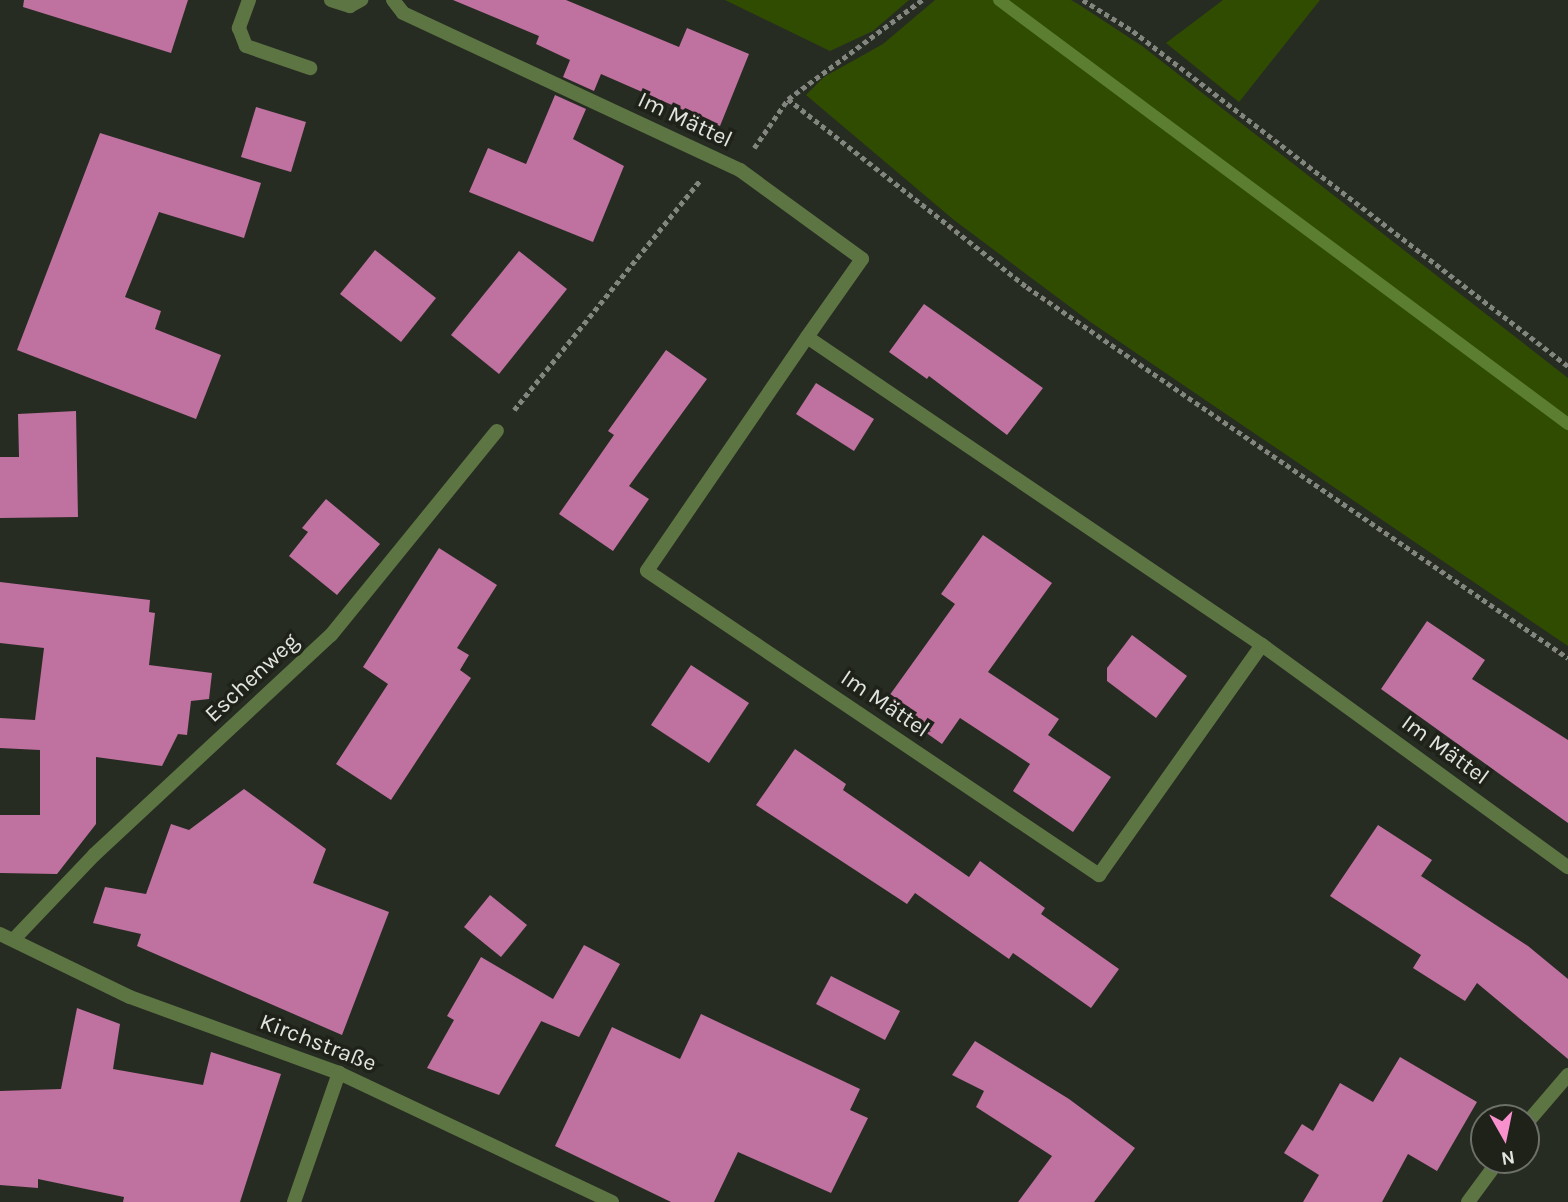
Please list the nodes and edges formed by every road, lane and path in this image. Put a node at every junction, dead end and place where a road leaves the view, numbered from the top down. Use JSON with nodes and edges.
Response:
{"nodes":[{"id":1,"x":249,"y":0,"type":"edge"},
{"id":2,"x":331,"y":0,"type":"edge"},
{"id":3,"x":361,"y":0,"type":"edge"},
{"id":4,"x":393,"y":0,"type":"edge"},
{"id":5,"x":922,"y":0,"type":"edge"},
{"id":6,"x":1083,"y":0,"type":"edge"},
{"id":7,"x":310,"y":68,"type":"dead end"},
{"id":8,"x":788,"y":99,"type":"junction"},
{"id":9,"x":716,"y":160,"type":"junction"},
{"id":10,"x":740,"y":170,"type":"junction"},
{"id":11,"x":807,"y":337,"type":"junction"},
{"id":12,"x":1568,"y":366,"type":"edge"},
{"id":13,"x":497,"y":431,"type":"joint"},
{"id":14,"x":1262,"y":645,"type":"junction"},
{"id":15,"x":1568,"y":658,"type":"edge"},
{"id":16,"x":1568,"y":867,"type":"edge"},
{"id":17,"x":5,"y":934,"type":"edge"},
{"id":18,"x":339,"y":1073,"type":"junction"},
{"id":19,"x":1568,"y":1075,"type":"edge"},
{"id":20,"x":1540,"y":1108,"type":"edge"},
{"id":21,"x":1489,"y":1174,"type":"edge"},
{"id":22,"x":293,"y":1202,"type":"edge"},
{"id":23,"x":612,"y":1202,"type":"edge"},
{"id":24,"x":1468,"y":1202,"type":"edge"}],
"edges":[{"from":1,"to":7,"type":"street"},
{"from":2,"to":3,"type":"street"},
{"from":4,"to":9,"type":"street","name":"Im Mättel"},
{"from":5,"to":8,"type":"path"},
{"from":6,"to":12,"type":"path"},
{"from":8,"to":10,"type":"path"},
{"from":8,"to":15,"type":"path"},
{"from":9,"to":10,"type":"street","name":"Im Mättel"},
{"from":9,"to":13,"type":"path"},
{"from":10,"to":11,"type":"street","name":"Im Mättel"},
{"from":11,"to":14,"type":"street","name":"Im Mättel"},
{"from":11,"to":14,"type":"street","name":"Im Mättel"},
{"from":13,"to":17,"type":"street","name":"Eschenweg"},
{"from":14,"to":16,"type":"street","name":"Im Mättel"},
{"from":17,"to":18,"type":"street","name":"Kirchstraße"},
{"from":18,"to":22,"type":"street"},
{"from":18,"to":23,"type":"street","name":"Kirchstraße"},
{"from":19,"to":20,"type":"street"},
{"from":21,"to":24,"type":"street"}]}
